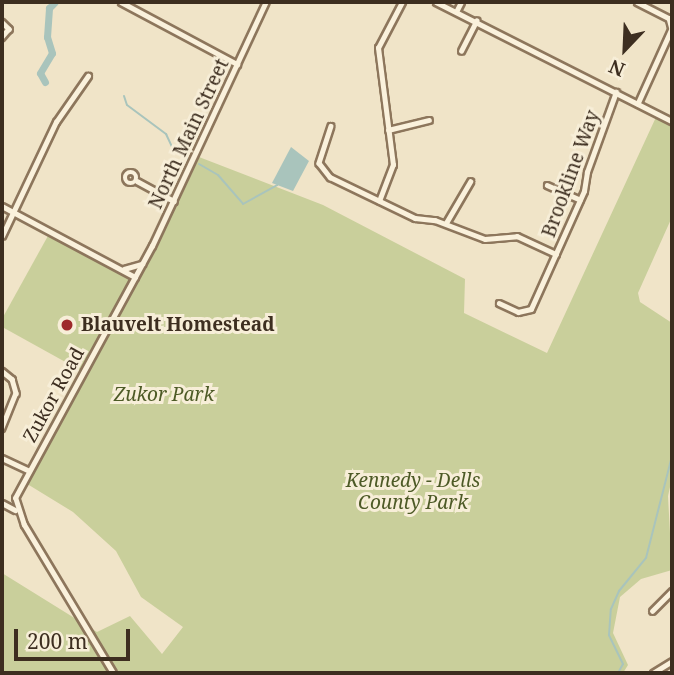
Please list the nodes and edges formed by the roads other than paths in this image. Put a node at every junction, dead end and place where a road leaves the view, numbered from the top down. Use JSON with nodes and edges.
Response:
{"nodes":[{"id":1,"x":121,"y":2,"type":"edge"},
{"id":2,"x":266,"y":2,"type":"edge"},
{"id":3,"x":402,"y":2,"type":"edge"},
{"id":4,"x":436,"y":2,"type":"edge"},
{"id":5,"x":461,"y":2,"type":"edge"},
{"id":6,"x":637,"y":2,"type":"edge"},
{"id":7,"x":456,"y":12,"type":"junction"},
{"id":8,"x":476,"y":21,"type":"junction"},
{"id":9,"x":2,"y":22,"type":"edge"},
{"id":10,"x":2,"y":37,"type":"edge"},
{"id":11,"x":461,"y":51,"type":"dead end"},
{"id":12,"x":237,"y":64,"type":"junction"},
{"id":13,"x":88,"y":76,"type":"dead end"},
{"id":14,"x":616,"y":92,"type":"junction"},
{"id":15,"x":638,"y":104,"type":"junction"},
{"id":16,"x":429,"y":120,"type":"dead end"},
{"id":17,"x":672,"y":121,"type":"edge"},
{"id":18,"x":331,"y":125,"type":"dead end"},
{"id":19,"x":388,"y":130,"type":"junction"},
{"id":20,"x":137,"y":181,"type":"dead end"},
{"id":21,"x":470,"y":182,"type":"dead end"},
{"id":22,"x":547,"y":185,"type":"dead end"},
{"id":23,"x":580,"y":200,"type":"junction"},
{"id":24,"x":174,"y":201,"type":"junction"},
{"id":25,"x":379,"y":201,"type":"junction"},
{"id":26,"x":2,"y":206,"type":"edge"},
{"id":27,"x":14,"y":212,"type":"junction"},
{"id":28,"x":446,"y":223,"type":"junction"},
{"id":29,"x":2,"y":236,"type":"edge"},
{"id":30,"x":556,"y":254,"type":"junction"},
{"id":31,"x":145,"y":260,"type":"junction"},
{"id":32,"x":118,"y":267,"type":"junction"},
{"id":33,"x":135,"y":277,"type":"junction"},
{"id":34,"x":499,"y":303,"type":"dead end"},
{"id":35,"x":2,"y":371,"type":"edge"},
{"id":36,"x":2,"y":428,"type":"edge"},
{"id":37,"x":2,"y":458,"type":"edge"},
{"id":38,"x":28,"y":471,"type":"junction"},
{"id":39,"x":2,"y":503,"type":"edge"},
{"id":40,"x":16,"y":511,"type":"junction"},
{"id":41,"x":672,"y":591,"type":"edge"},
{"id":42,"x":652,"y":611,"type":"dead end"},
{"id":43,"x":672,"y":661,"type":"edge"},
{"id":44,"x":113,"y":673,"type":"edge"},
{"id":45,"x":653,"y":673,"type":"edge"}],
"edges":[{"from":1,"to":12,"type":"street"},
{"from":2,"to":12,"type":"street","name":"North Main Street"},
{"from":3,"to":19,"type":"street"},
{"from":4,"to":7,"type":"street"},
{"from":5,"to":7,"type":"street"},
{"from":6,"to":15,"type":"street"},
{"from":7,"to":8,"type":"street"},
{"from":8,"to":11,"type":"street"},
{"from":8,"to":14,"type":"street"},
{"from":9,"to":10,"type":"street"},
{"from":12,"to":24,"type":"street","name":"North Main Street"},
{"from":13,"to":27,"type":"street"},
{"from":14,"to":15,"type":"street"},
{"from":14,"to":23,"type":"street","name":"Brookline Way"},
{"from":15,"to":17,"type":"street"},
{"from":16,"to":19,"type":"street"},
{"from":18,"to":25,"type":"street"},
{"from":19,"to":25,"type":"street"},
{"from":20,"to":24,"type":"street"},
{"from":21,"to":28,"type":"street"},
{"from":22,"to":23,"type":"street"},
{"from":23,"to":30,"type":"street","name":"Brookline Way"},
{"from":24,"to":31,"type":"street","name":"North Main Street"},
{"from":25,"to":28,"type":"street"},
{"from":26,"to":27,"type":"street"},
{"from":27,"to":29,"type":"street"},
{"from":27,"to":32,"type":"street"},
{"from":28,"to":30,"type":"street"},
{"from":30,"to":34,"type":"street","name":"Brookline Way"},
{"from":31,"to":32,"type":"street"},
{"from":31,"to":33,"type":"street","name":"North Main Street"},
{"from":32,"to":33,"type":"street"},
{"from":33,"to":38,"type":"street","name":"Zukor Road"},
{"from":35,"to":36,"type":"street"},
{"from":37,"to":38,"type":"street"},
{"from":38,"to":40,"type":"street","name":"Zukor Road"},
{"from":39,"to":40,"type":"street"},
{"from":40,"to":44,"type":"street"},
{"from":41,"to":42,"type":"street"},
{"from":43,"to":45,"type":"street"}]}
